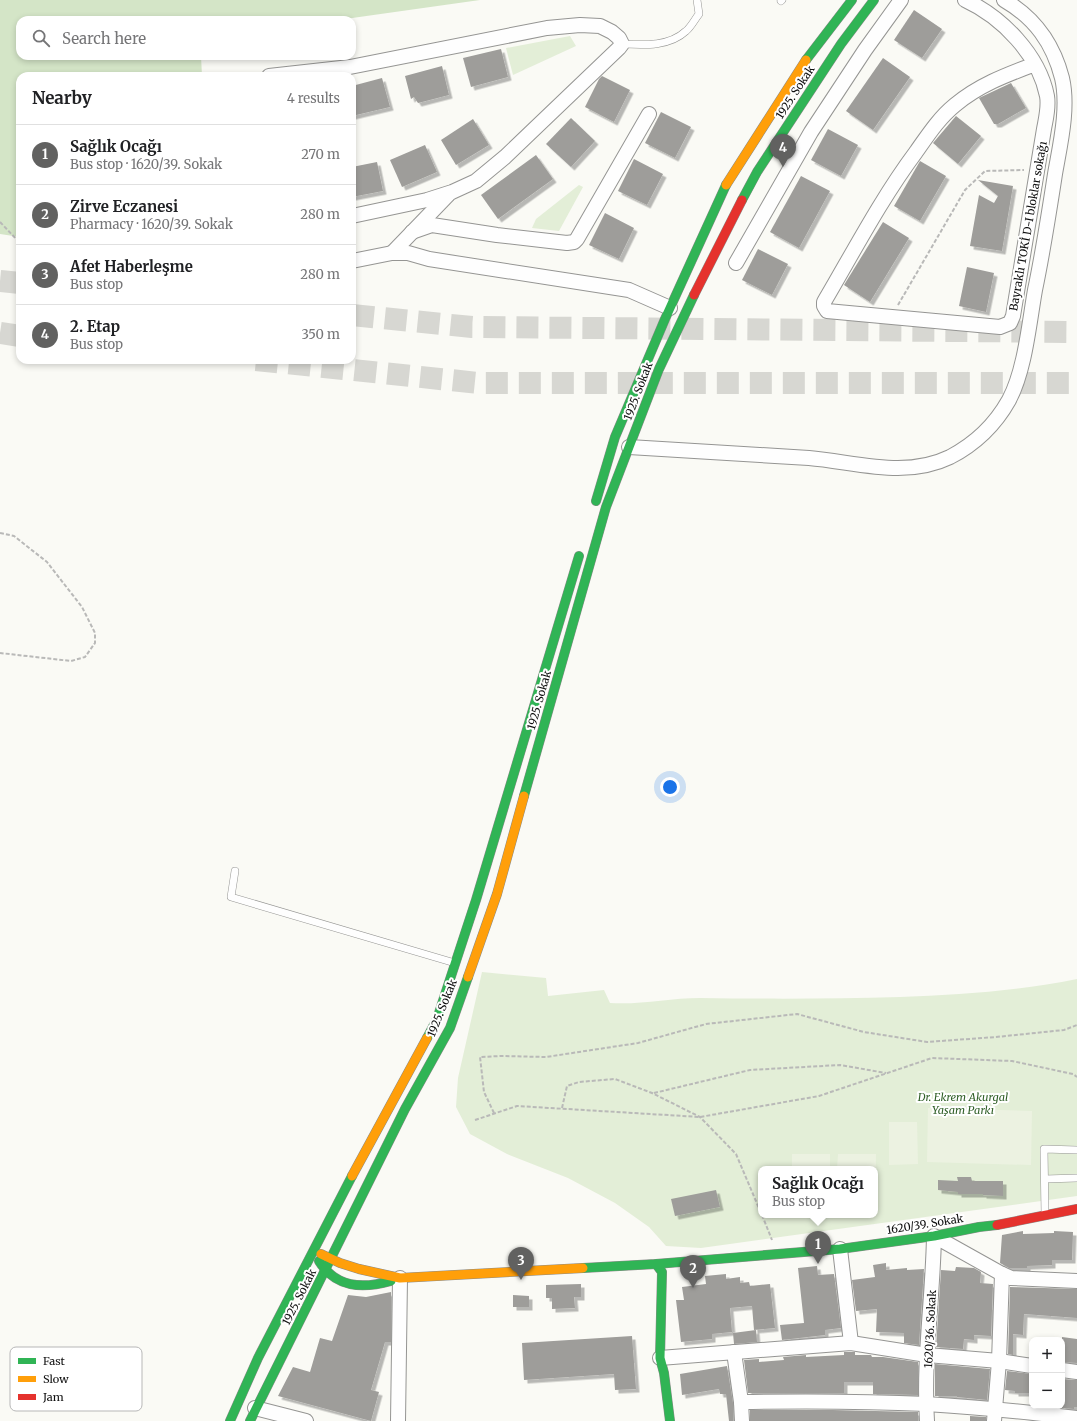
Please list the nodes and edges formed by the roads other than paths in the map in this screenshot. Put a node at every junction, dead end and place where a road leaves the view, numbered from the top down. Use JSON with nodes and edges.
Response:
{"nodes":[{"id":1,"x":697,"y":0,"type":"edge"},
{"id":2,"x":852,"y":0,"type":"edge"},
{"id":3,"x":874,"y":0,"type":"edge"},
{"id":4,"x":901,"y":0,"type":"edge"},
{"id":5,"x":965,"y":0,"type":"edge"},
{"id":6,"x":1004,"y":0,"type":"edge"},
{"id":7,"x":622,"y":44,"type":"junction"},
{"id":8,"x":1035,"y":64,"type":"junction"},
{"id":9,"x":306,"y":72,"type":"edge"},
{"id":10,"x":650,"y":114,"type":"dead end"},
{"id":11,"x":1062,"y":129,"type":"junction"},
{"id":12,"x":1044,"y":130,"type":"junction"},
{"id":13,"x":452,"y":192,"type":"junction"},
{"id":14,"x":356,"y":215,"type":"edge"},
{"id":15,"x":412,"y":232,"type":"junction"},
{"id":16,"x":392,"y":253,"type":"junction"},
{"id":17,"x":356,"y":260,"type":"edge"},
{"id":18,"x":736,"y":263,"type":"dead end"},
{"id":19,"x":670,"y":308,"type":"junction"},
{"id":20,"x":629,"y":447,"type":"junction"},
{"id":21,"x":593,"y":512,"type":"dead end"},
{"id":22,"x":582,"y":549,"type":"dead end"},
{"id":23,"x":235,"y":871,"type":"dead end"},
{"id":24,"x":455,"y":963,"type":"junction"},
{"id":25,"x":1077,"y":1150,"type":"edge"},
{"id":26,"x":1077,"y":1178,"type":"edge"},
{"id":27,"x":1045,"y":1179,"type":"junction"},
{"id":28,"x":1077,"y":1209,"type":"edge"},
{"id":29,"x":1045,"y":1215,"type":"junction"},
{"id":30,"x":934,"y":1236,"type":"junction"},
{"id":31,"x":840,"y":1249,"type":"junction"},
{"id":32,"x":313,"y":1250,"type":"junction"},
{"id":33,"x":331,"y":1260,"type":"junction"},
{"id":34,"x":656,"y":1264,"type":"junction"},
{"id":35,"x":326,"y":1271,"type":"junction"},
{"id":36,"x":1002,"y":1274,"type":"junction"},
{"id":37,"x":400,"y":1278,"type":"junction"},
{"id":38,"x":1077,"y":1281,"type":"edge"},
{"id":39,"x":851,"y":1343,"type":"junction"},
{"id":40,"x":734,"y":1352,"type":"junction"},
{"id":41,"x":927,"y":1355,"type":"junction"},
{"id":42,"x":660,"y":1358,"type":"junction"},
{"id":43,"x":999,"y":1361,"type":"junction"},
{"id":44,"x":1029,"y":1366,"type":"edge"},
{"id":45,"x":1065,"y":1370,"type":"edge"},
{"id":46,"x":1077,"y":1372,"type":"edge"},
{"id":47,"x":741,"y":1402,"type":"junction"},
{"id":48,"x":926,"y":1404,"type":"junction"},
{"id":49,"x":253,"y":1415,"type":"edge"},
{"id":50,"x":995,"y":1415,"type":"edge"},
{"id":51,"x":1077,"y":1418,"type":"edge"},
{"id":52,"x":230,"y":1421,"type":"edge"},
{"id":53,"x":306,"y":1421,"type":"edge"},
{"id":54,"x":398,"y":1421,"type":"edge"},
{"id":55,"x":670,"y":1421,"type":"edge"},
{"id":56,"x":742,"y":1421,"type":"edge"},
{"id":57,"x":927,"y":1421,"type":"edge"}],
"edges":[{"from":1,"to":7,"type":"lane"},
{"from":2,"to":19,"type":"main road","name":"1925. Sokak"},
{"from":3,"to":20,"type":"main road","name":"1925. Sokak"},
{"from":4,"to":18,"type":"street"},
{"from":5,"to":8,"type":"street","name":"Bayraklı TOKİ D-I bloklar sokağı"},
{"from":6,"to":11,"type":"street"},
{"from":7,"to":9,"type":"street"},
{"from":7,"to":13,"type":"street"},
{"from":8,"to":12,"type":"street","name":"Bayraklı TOKİ D-I bloklar sokağı"},
{"from":8,"to":12,"type":"street","name":"Bayraklı TOKİ D-I bloklar sokağı"},
{"from":10,"to":15,"type":"street"},
{"from":11,"to":12,"type":"street"},
{"from":11,"to":20,"type":"street"},
{"from":13,"to":14,"type":"street"},
{"from":13,"to":15,"type":"street"},
{"from":15,"to":16,"type":"street"},
{"from":16,"to":17,"type":"street"},
{"from":16,"to":19,"type":"street"},
{"from":19,"to":21,"type":"main road","name":"1925. Sokak"},
{"from":20,"to":33,"type":"main road","name":"1925. Sokak"},
{"from":22,"to":24,"type":"main road","name":"1925. Sokak"},
{"from":23,"to":24,"type":"lane"},
{"from":24,"to":32,"type":"main road","name":"1925. Sokak"},
{"from":25,"to":27,"type":"lane"},
{"from":26,"to":27,"type":"lane"},
{"from":27,"to":29,"type":"lane"},
{"from":28,"to":29,"type":"main road","name":"1620/39. Sokak"},
{"from":29,"to":30,"type":"main road","name":"1620/39. Sokak"},
{"from":30,"to":31,"type":"main road","name":"1620/39. Sokak"},
{"from":30,"to":36,"type":"street"},
{"from":30,"to":41,"type":"street","name":"1620/36. Sokak"},
{"from":31,"to":34,"type":"main road","name":"1620/39. Sokak"},
{"from":31,"to":39,"type":"street"},
{"from":32,"to":33,"type":"main road"},
{"from":32,"to":35,"type":"main road"},
{"from":32,"to":52,"type":"main road","name":"1925. Sokak"},
{"from":33,"to":35,"type":"main road","name":"1925. Sokak"},
{"from":33,"to":37,"type":"main road"},
{"from":34,"to":37,"type":"main road","name":"1620/39. Sokak"},
{"from":34,"to":42,"type":"main road"},
{"from":35,"to":37,"type":"main road"},
{"from":35,"to":49,"type":"main road","name":"1925. Sokak"},
{"from":36,"to":38,"type":"street"},
{"from":36,"to":43,"type":"street"},
{"from":37,"to":54,"type":"street"},
{"from":39,"to":40,"type":"street"},
{"from":39,"to":41,"type":"street"},
{"from":40,"to":42,"type":"street"},
{"from":40,"to":47,"type":"street"},
{"from":41,"to":43,"type":"street"},
{"from":41,"to":48,"type":"street","name":"1620/36. Sokak"},
{"from":42,"to":55,"type":"main road"},
{"from":43,"to":44,"type":"street"},
{"from":43,"to":50,"type":"street"},
{"from":45,"to":46,"type":"street"},
{"from":47,"to":48,"type":"street"},
{"from":47,"to":56,"type":"street"},
{"from":48,"to":50,"type":"street"},
{"from":48,"to":57,"type":"street","name":"1620/36. Sokak"},
{"from":49,"to":53,"type":"street"},
{"from":50,"to":51,"type":"street"}]}
